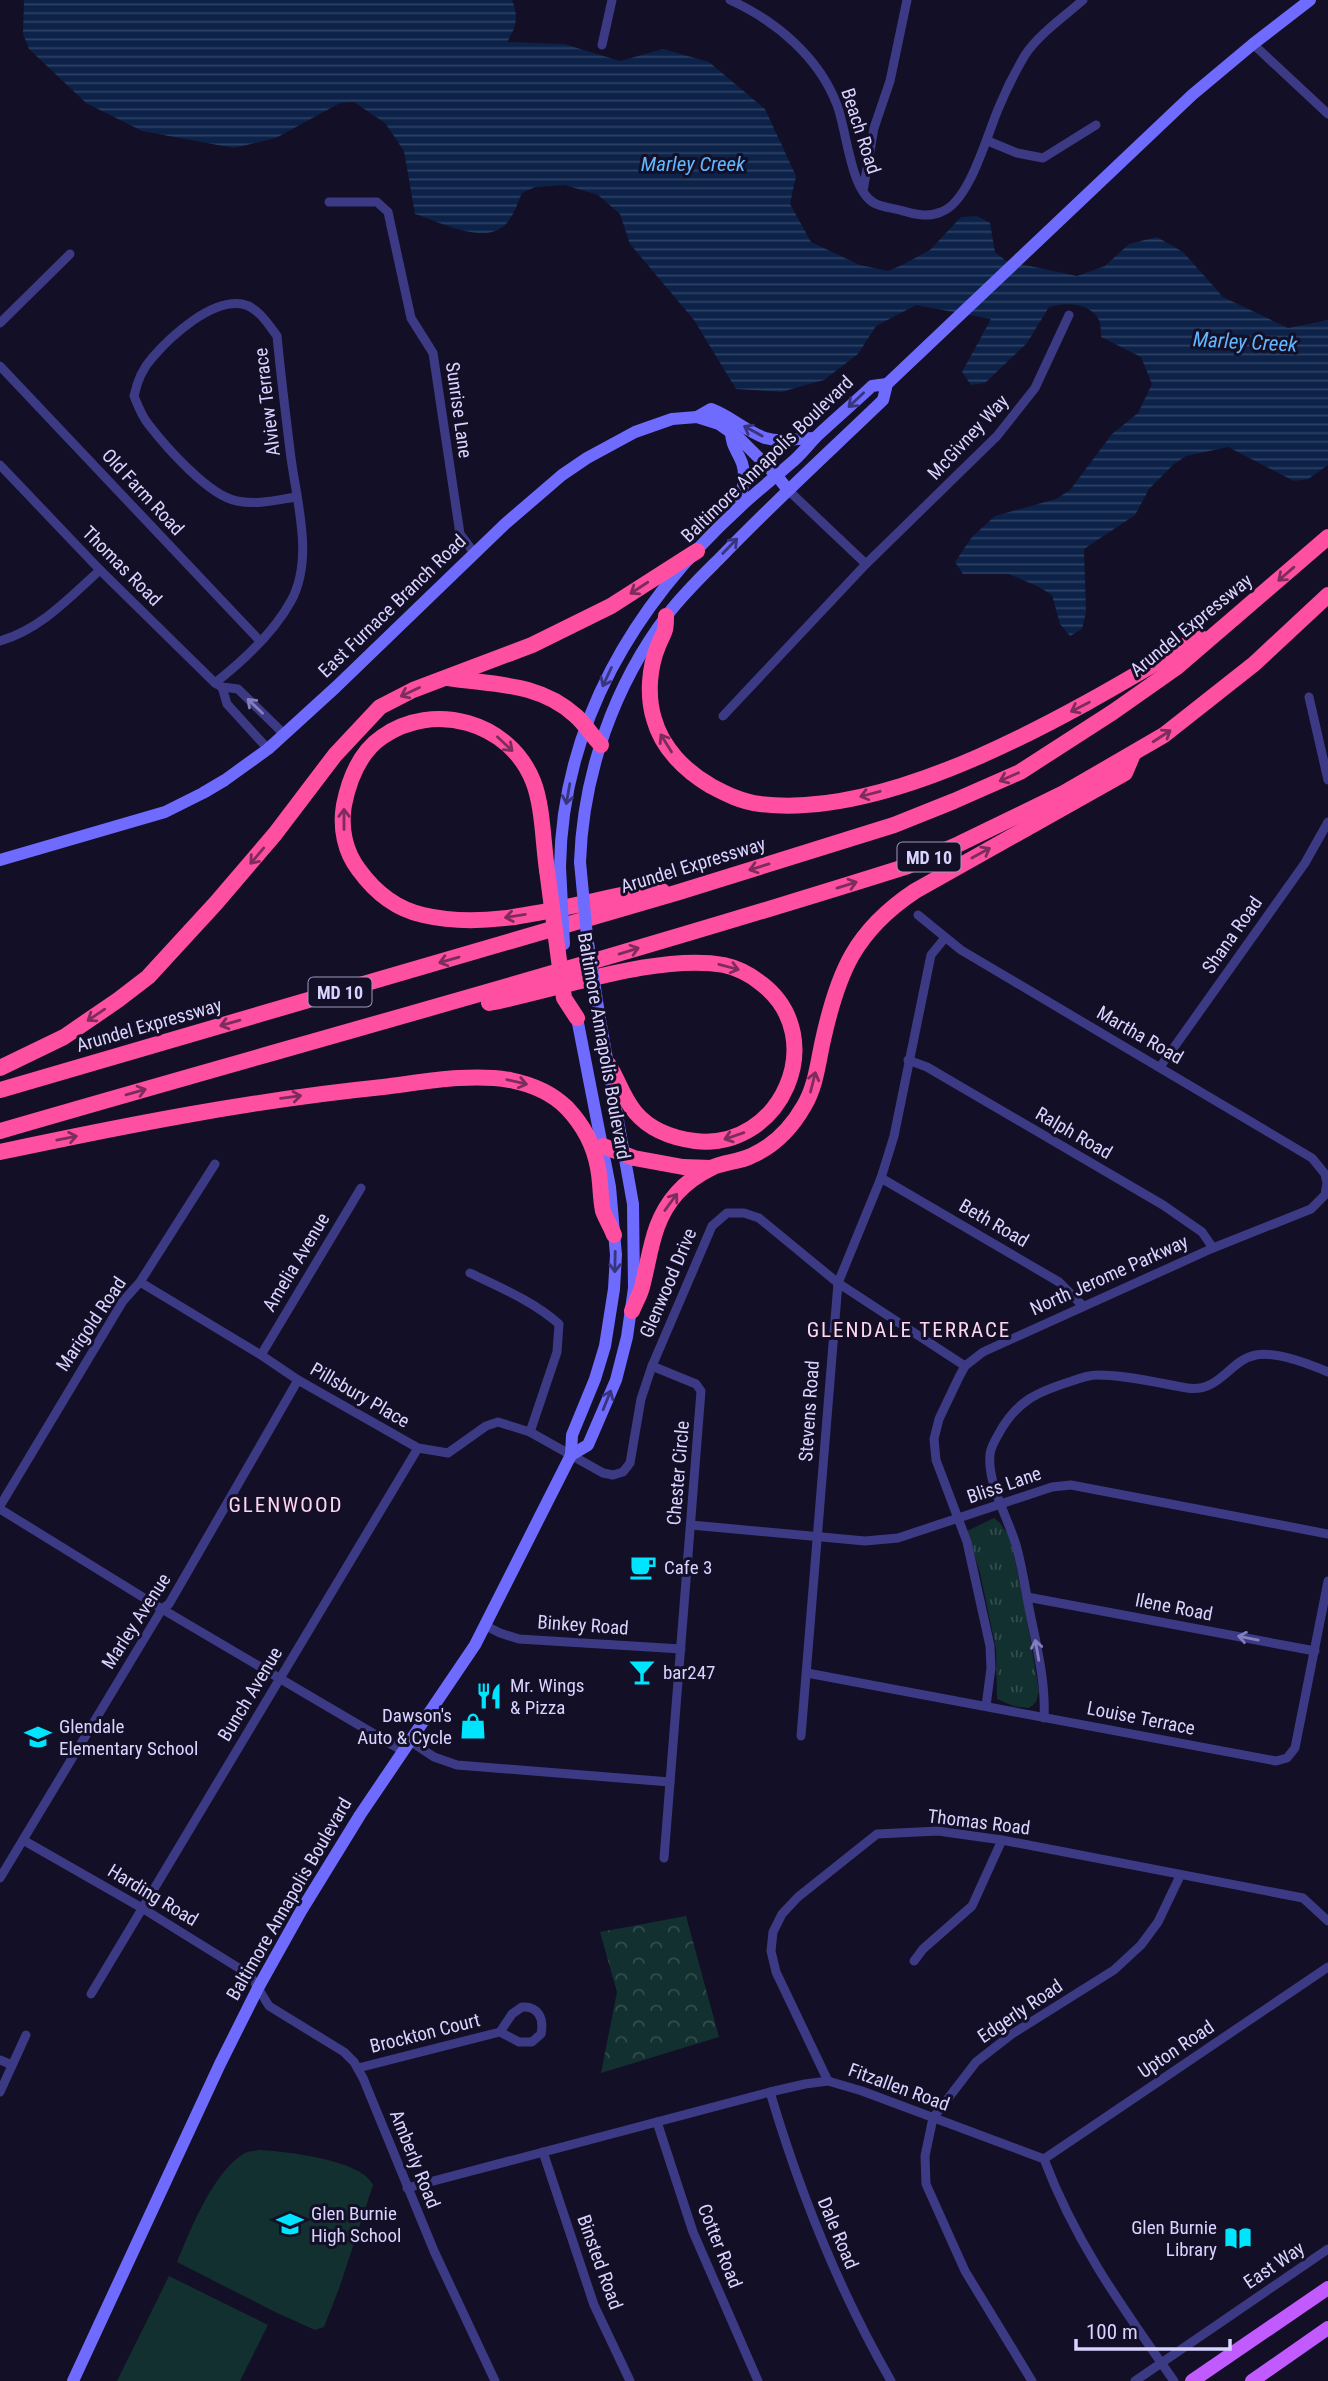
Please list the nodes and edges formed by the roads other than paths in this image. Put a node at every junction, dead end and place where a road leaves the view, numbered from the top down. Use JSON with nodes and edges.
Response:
{"nodes":[{"id":1,"x":612,"y":0,"type":"edge"},
{"id":2,"x":730,"y":0,"type":"edge"},
{"id":3,"x":907,"y":0,"type":"edge"},
{"id":4,"x":1083,"y":0,"type":"edge"},
{"id":5,"x":1309,"y":0,"type":"edge"},
{"id":6,"x":754,"y":5,"type":"edge"},
{"id":7,"x":1253,"y":44,"type":"junction"},
{"id":8,"x":602,"y":45,"type":"dead end"},
{"id":9,"x":1328,"y":114,"type":"edge"},
{"id":10,"x":1096,"y":125,"type":"dead end"},
{"id":11,"x":988,"y":141,"type":"junction"},
{"id":12,"x":863,"y":193,"type":"junction"},
{"id":13,"x":329,"y":202,"type":"dead end"},
{"id":14,"x":70,"y":254,"type":"dead end"},
{"id":15,"x":1069,"y":315,"type":"dead end"},
{"id":16,"x":0,"y":323,"type":"edge"},
{"id":17,"x":0,"y":366,"type":"edge"},
{"id":18,"x":887,"y":384,"type":"junction"},
{"id":19,"x":697,"y":417,"type":"junction"},
{"id":20,"x":731,"y":431,"type":"junction"},
{"id":21,"x":815,"y":438,"type":"junction"},
{"id":22,"x":0,"y":465,"type":"edge"},
{"id":23,"x":777,"y":476,"type":"junction"},
{"id":24,"x":788,"y":490,"type":"junction"},
{"id":25,"x":296,"y":497,"type":"junction"},
{"id":26,"x":738,"y":508,"type":"junction"},
{"id":27,"x":1328,"y":537,"type":"edge"},
{"id":28,"x":697,"y":551,"type":"junction"},
{"id":29,"x":475,"y":554,"type":"junction"},
{"id":30,"x":866,"y":564,"type":"junction"},
{"id":31,"x":100,"y":570,"type":"junction"},
{"id":32,"x":1328,"y":595,"type":"edge"},
{"id":33,"x":1244,"y":611,"type":"junction"},
{"id":34,"x":666,"y":616,"type":"junction"},
{"id":35,"x":0,"y":641,"type":"edge"},
{"id":36,"x":260,"y":641,"type":"junction"},
{"id":37,"x":445,"y":678,"type":"junction"},
{"id":38,"x":219,"y":685,"type":"junction"},
{"id":39,"x":1309,"y":697,"type":"dead end"},
{"id":40,"x":723,"y":716,"type":"dead end"},
{"id":41,"x":586,"y":728,"type":"junction"},
{"id":42,"x":284,"y":734,"type":"junction"},
{"id":43,"x":601,"y":745,"type":"junction"},
{"id":44,"x":268,"y":749,"type":"junction"},
{"id":45,"x":1133,"y":754,"type":"junction"},
{"id":46,"x":1328,"y":780,"type":"edge"},
{"id":47,"x":1328,"y":822,"type":"edge"},
{"id":48,"x":0,"y":860,"type":"edge"},
{"id":49,"x":553,"y":869,"type":"junction"},
{"id":50,"x":679,"y":892,"type":"junction"},
{"id":51,"x":918,"y":915,"type":"dead end"},
{"id":52,"x":944,"y":939,"type":"junction"},
{"id":53,"x":470,"y":999,"type":"junction"},
{"id":54,"x":577,"y":1018,"type":"joint"},
{"id":55,"x":908,"y":1060,"type":"junction"},
{"id":56,"x":609,"y":1065,"type":"junction"},
{"id":57,"x":1160,"y":1066,"type":"junction"},
{"id":58,"x":0,"y":1068,"type":"edge"},
{"id":59,"x":0,"y":1090,"type":"edge"},
{"id":60,"x":0,"y":1131,"type":"edge"},
{"id":61,"x":603,"y":1146,"type":"junction"},
{"id":62,"x":0,"y":1152,"type":"edge"},
{"id":63,"x":624,"y":1154,"type":"junction"},
{"id":64,"x":215,"y":1164,"type":"dead end"},
{"id":65,"x":711,"y":1168,"type":"junction"},
{"id":66,"x":881,"y":1178,"type":"junction"},
{"id":67,"x":360,"y":1188,"type":"dead end"},
{"id":68,"x":1325,"y":1195,"type":"joint"},
{"id":69,"x":614,"y":1235,"type":"junction"},
{"id":70,"x":1213,"y":1248,"type":"junction"},
{"id":71,"x":470,"y":1273,"type":"dead end"},
{"id":72,"x":140,"y":1282,"type":"junction"},
{"id":73,"x":838,"y":1283,"type":"junction"},
{"id":74,"x":1083,"y":1306,"type":"junction"},
{"id":75,"x":632,"y":1311,"type":"junction"},
{"id":76,"x":261,"y":1355,"type":"junction"},
{"id":77,"x":652,"y":1366,"type":"junction"},
{"id":78,"x":965,"y":1366,"type":"junction"},
{"id":79,"x":1328,"y":1372,"type":"edge"},
{"id":80,"x":298,"y":1380,"type":"junction"},
{"id":81,"x":530,"y":1432,"type":"junction"},
{"id":82,"x":418,"y":1448,"type":"junction"},
{"id":83,"x":571,"y":1455,"type":"junction"},
{"id":84,"x":1000,"y":1504,"type":"junction"},
{"id":85,"x":0,"y":1507,"type":"edge"},
{"id":86,"x":958,"y":1520,"type":"junction"},
{"id":87,"x":691,"y":1525,"type":"junction"},
{"id":88,"x":1328,"y":1534,"type":"edge"},
{"id":89,"x":819,"y":1535,"type":"junction"},
{"id":90,"x":1328,"y":1581,"type":"edge"},
{"id":91,"x":1027,"y":1597,"type":"junction"},
{"id":92,"x":162,"y":1609,"type":"junction"},
{"id":93,"x":486,"y":1626,"type":"junction"},
{"id":94,"x":681,"y":1649,"type":"junction"},
{"id":95,"x":1315,"y":1651,"type":"junction"},
{"id":96,"x":807,"y":1673,"type":"junction"},
{"id":97,"x":280,"y":1678,"type":"junction"},
{"id":98,"x":986,"y":1706,"type":"junction"},
{"id":99,"x":1044,"y":1717,"type":"junction"},
{"id":100,"x":801,"y":1736,"type":"dead end"},
{"id":101,"x":407,"y":1746,"type":"junction"},
{"id":102,"x":670,"y":1782,"type":"junction"},
{"id":103,"x":23,"y":1840,"type":"junction"},
{"id":104,"x":1002,"y":1840,"type":"junction"},
{"id":105,"x":664,"y":1858,"type":"dead end"},
{"id":106,"x":1180,"y":1876,"type":"junction"},
{"id":107,"x":0,"y":1878,"type":"edge"},
{"id":108,"x":142,"y":1908,"type":"junction"},
{"id":109,"x":1328,"y":1921,"type":"edge"},
{"id":110,"x":914,"y":1961,"type":"dead end"},
{"id":111,"x":1328,"y":1967,"type":"edge"},
{"id":112,"x":258,"y":1988,"type":"junction"},
{"id":113,"x":91,"y":1994,"type":"dead end"},
{"id":114,"x":500,"y":2032,"type":"junction"},
{"id":115,"x":26,"y":2035,"type":"dead end"},
{"id":116,"x":0,"y":2060,"type":"edge"},
{"id":117,"x":12,"y":2065,"type":"junction"},
{"id":118,"x":358,"y":2068,"type":"junction"},
{"id":119,"x":828,"y":2081,"type":"junction"},
{"id":120,"x":0,"y":2092,"type":"edge"},
{"id":121,"x":770,"y":2092,"type":"junction"},
{"id":122,"x":933,"y":2118,"type":"junction"},
{"id":123,"x":657,"y":2122,"type":"junction"},
{"id":124,"x":543,"y":2152,"type":"junction"},
{"id":125,"x":1044,"y":2159,"type":"junction"},
{"id":126,"x":407,"y":2188,"type":"junction"},
{"id":127,"x":1328,"y":2249,"type":"edge"},
{"id":128,"x":1328,"y":2288,"type":"edge"},
{"id":129,"x":1328,"y":2328,"type":"edge"},
{"id":130,"x":1161,"y":2363,"type":"junction"},
{"id":131,"x":73,"y":2381,"type":"edge"},
{"id":132,"x":495,"y":2381,"type":"edge"},
{"id":133,"x":630,"y":2381,"type":"edge"},
{"id":134,"x":758,"y":2381,"type":"edge"},
{"id":135,"x":891,"y":2381,"type":"edge"},
{"id":136,"x":1032,"y":2381,"type":"edge"},
{"id":137,"x":1135,"y":2381,"type":"edge"},
{"id":138,"x":1174,"y":2381,"type":"edge"},
{"id":139,"x":1192,"y":2381,"type":"edge"},
{"id":140,"x":1252,"y":2381,"type":"edge"}],
"edges":[{"from":1,"to":8,"type":"street"},
{"from":2,"to":6,"type":"street","name":"Beach Road"},
{"from":3,"to":12,"type":"street"},
{"from":4,"to":11,"type":"street"},
{"from":5,"to":7,"type":"main road","name":"Baltimore Annapolis Boulevard"},
{"from":6,"to":12,"type":"street","name":"Beach Road"},
{"from":7,"to":9,"type":"street"},
{"from":7,"to":18,"type":"main road","name":"Baltimore Annapolis Boulevard"},
{"from":10,"to":11,"type":"street"},
{"from":11,"to":12,"type":"street"},
{"from":13,"to":29,"type":"street","name":"Sunrise Lane"},
{"from":14,"to":16,"type":"street"},
{"from":15,"to":30,"type":"street","name":"McGivney Way"},
{"from":17,"to":36,"type":"street","name":"Old Farm Road"},
{"from":18,"to":21,"type":"main road","name":"Baltimore Annapolis Boulevard","one_way":true},
{"from":18,"to":24,"type":"main road","name":"Baltimore Annapolis Boulevard"},
{"from":19,"to":20,"type":"main road","name":"East Furnace Branch Road"},
{"from":21,"to":19,"type":"main road","one_way":true},
{"from":19,"to":29,"type":"main road","name":"East Furnace Branch Road"},
{"from":20,"to":23,"type":"main road","name":"East Furnace Branch Road"},
{"from":20,"to":26,"type":"main road"},
{"from":21,"to":23,"type":"main road","name":"Baltimore Annapolis Boulevard"},
{"from":22,"to":31,"type":"street","name":"Thomas Road"},
{"from":23,"to":24,"type":"main road","name":"East Furnace Branch Road"},
{"from":23,"to":26,"type":"main road","name":"Baltimore Annapolis Boulevard"},
{"from":24,"to":30,"type":"street"},
{"from":34,"to":24,"type":"main road","name":"Baltimore Annapolis Boulevard","one_way":true},
{"from":25,"to":25,"type":"street","name":"Alview Terrace"},
{"from":25,"to":36,"type":"street","name":"Alview Terrace"},
{"from":26,"to":28,"type":"main road","name":"Baltimore Annapolis Boulevard"},
{"from":27,"to":33,"type":"highway","name":"Arundel Expressway","number":"MD 10","one_way":true},
{"from":28,"to":37,"type":"highway","one_way":true},
{"from":28,"to":41,"type":"main road","name":"Baltimore Annapolis Boulevard","one_way":true},
{"from":29,"to":42,"type":"main road","name":"East Furnace Branch Road"},
{"from":30,"to":40,"type":"street","name":"McGivney Way"},
{"from":31,"to":35,"type":"street"},
{"from":31,"to":38,"type":"street","name":"Thomas Road"},
{"from":45,"to":32,"type":"highway","number":"MD 10","one_way":true},
{"from":33,"to":34,"type":"highway","one_way":true},
{"from":33,"to":50,"type":"highway","name":"Arundel Expressway","number":"MD 10","one_way":true},
{"from":34,"to":43,"type":"main road","name":"Baltimore Annapolis Boulevard"},
{"from":36,"to":38,"type":"street","name":"Alview Terrace"},
{"from":37,"to":41,"type":"highway"},
{"from":37,"to":58,"type":"highway","one_way":true},
{"from":42,"to":38,"type":"street","name":"Thomas Road","one_way":true},
{"from":38,"to":44,"type":"street","name":"Thomas Road"},
{"from":39,"to":46,"type":"street"},
{"from":41,"to":43,"type":"highway"},
{"from":41,"to":49,"type":"main road","name":"Baltimore Annapolis Boulevard","one_way":true},
{"from":42,"to":44,"type":"main road","name":"East Furnace Branch Road"},
{"from":43,"to":56,"type":"main road","name":"Baltimore Annapolis Boulevard","bridge":true},
{"from":44,"to":48,"type":"main road","name":"East Furnace Branch Road"},
{"from":53,"to":45,"type":"highway","number":"MD 10","one_way":true},
{"from":65,"to":45,"type":"highway","one_way":true},
{"from":47,"to":57,"type":"street","name":"Shana Road"},
{"from":50,"to":49,"type":"highway","one_way":true},
{"from":49,"to":54,"type":"highway","bridge":true},
{"from":50,"to":59,"type":"highway","name":"Arundel Expressway","number":"MD 10","one_way":true},
{"from":51,"to":52,"type":"street","name":"Martha Road"},
{"from":52,"to":55,"type":"street","name":"Stevens Road"},
{"from":52,"to":57,"type":"street","name":"Martha Road"},
{"from":53,"to":56,"type":"highway","one_way":true},
{"from":60,"to":53,"type":"highway","number":"MD 10","one_way":true},
{"from":54,"to":61,"type":"main road","name":"Baltimore Annapolis Boulevard"},
{"from":55,"to":66,"type":"street","name":"Stevens Road"},
{"from":55,"to":70,"type":"street","name":"Ralph Road"},
{"from":56,"to":63,"type":"main road","name":"Baltimore Annapolis Boulevard"},
{"from":57,"to":68,"type":"street","name":"Martha Road"},
{"from":61,"to":63,"type":"highway"},
{"from":61,"to":69,"type":"main road","name":"Baltimore Annapolis Boulevard"},
{"from":62,"to":69,"type":"highway","one_way":true},
{"from":63,"to":65,"type":"highway"},
{"from":63,"to":75,"type":"main road","name":"Baltimore Annapolis Boulevard"},
{"from":64,"to":72,"type":"street","name":"Marigold Road"},
{"from":75,"to":65,"type":"highway","one_way":true},
{"from":66,"to":73,"type":"street","name":"Stevens Road"},
{"from":66,"to":74,"type":"street","name":"Beth Road"},
{"from":67,"to":76,"type":"street","name":"Amelia Avenue"},
{"from":68,"to":70,"type":"street","name":"North Jerome Parkway"},
{"from":69,"to":83,"type":"main road","name":"Baltimore Annapolis Boulevard","one_way":true},
{"from":70,"to":74,"type":"street","name":"North Jerome Parkway"},
{"from":71,"to":81,"type":"street"},
{"from":72,"to":76,"type":"street","name":"Pillsbury Place"},
{"from":72,"to":85,"type":"street","name":"Marigold Road"},
{"from":73,"to":77,"type":"street","name":"Glenwood Drive"},
{"from":73,"to":78,"type":"street","name":"Glenwood Drive"},
{"from":73,"to":89,"type":"street","name":"Stevens Road"},
{"from":74,"to":78,"type":"street","name":"North Jerome Parkway"},
{"from":83,"to":75,"type":"main road","name":"Baltimore Annapolis Boulevard","one_way":true},
{"from":76,"to":80,"type":"street","name":"Pillsbury Place"},
{"from":77,"to":83,"type":"street","name":"Glenwood Drive"},
{"from":77,"to":87,"type":"street","name":"Chester Circle"},
{"from":78,"to":86,"type":"street"},
{"from":79,"to":84,"type":"street"},
{"from":80,"to":82,"type":"street","name":"Pillsbury Place"},
{"from":80,"to":92,"type":"street","name":"Marley Avenue"},
{"from":81,"to":82,"type":"street","name":"Pillsbury Place"},
{"from":81,"to":83,"type":"street","name":"Pillsbury Place"},
{"from":82,"to":97,"type":"street","name":"Bunch Avenue"},
{"from":83,"to":93,"type":"main road","name":"Baltimore Annapolis Boulevard"},
{"from":84,"to":86,"type":"street","name":"Bliss Lane"},
{"from":84,"to":88,"type":"street","name":"Bliss Lane"},
{"from":84,"to":91,"type":"street"},
{"from":85,"to":92,"type":"street"},
{"from":86,"to":89,"type":"street","name":"Bliss Lane"},
{"from":86,"to":98,"type":"street"},
{"from":87,"to":89,"type":"street","name":"Bliss Lane"},
{"from":87,"to":94,"type":"street","name":"Chester Circle"},
{"from":89,"to":96,"type":"street","name":"Stevens Road"},
{"from":90,"to":95,"type":"street","name":"Louise Terrace"},
{"from":95,"to":91,"type":"street","name":"Ilene Road","one_way":true},
{"from":99,"to":91,"type":"street","one_way":true},
{"from":92,"to":97,"type":"street"},
{"from":92,"to":103,"type":"street","name":"Marley Avenue"},
{"from":93,"to":94,"type":"street","name":"Binkey Road"},
{"from":93,"to":101,"type":"main road","name":"Baltimore Annapolis Boulevard"},
{"from":94,"to":102,"type":"street","name":"Chester Circle"},
{"from":95,"to":99,"type":"street","name":"Louise Terrace"},
{"from":96,"to":98,"type":"street","name":"Louise Terrace"},
{"from":96,"to":100,"type":"street","name":"Stevens Road"},
{"from":97,"to":101,"type":"street"},
{"from":97,"to":108,"type":"street","name":"Bunch Avenue"},
{"from":98,"to":99,"type":"street","name":"Louise Terrace"},
{"from":101,"to":102,"type":"street"},
{"from":101,"to":112,"type":"main road","name":"Baltimore Annapolis Boulevard"},
{"from":102,"to":105,"type":"street","name":"Chester Circle"},
{"from":103,"to":107,"type":"street","name":"Marley Avenue"},
{"from":103,"to":108,"type":"street","name":"Harding Road"},
{"from":104,"to":106,"type":"street","name":"Thomas Road"},
{"from":104,"to":110,"type":"street"},
{"from":104,"to":119,"type":"street","name":"Thomas Road"},
{"from":106,"to":109,"type":"street","name":"Thomas Road"},
{"from":106,"to":122,"type":"street","name":"Edgerly Road"},
{"from":108,"to":112,"type":"street","name":"Harding Road"},
{"from":108,"to":113,"type":"street","name":"Bunch Avenue"},
{"from":111,"to":125,"type":"street","name":"Upton Road"},
{"from":112,"to":118,"type":"street","name":"Amberly Road"},
{"from":112,"to":131,"type":"main road","name":"Baltimore Annapolis Boulevard"},
{"from":114,"to":114,"type":"street","name":"Brockton Court"},
{"from":114,"to":118,"type":"street","name":"Brockton Court"},
{"from":115,"to":117,"type":"street"},
{"from":116,"to":117,"type":"street"},
{"from":117,"to":120,"type":"street"},
{"from":118,"to":126,"type":"street","name":"Amberly Road"},
{"from":119,"to":121,"type":"street","name":"Fitzallen Road"},
{"from":119,"to":122,"type":"street","name":"Fitzallen Road"},
{"from":121,"to":123,"type":"street","name":"Fitzallen Road"},
{"from":121,"to":135,"type":"street","name":"Dale Road"},
{"from":122,"to":125,"type":"street","name":"Fitzallen Road"},
{"from":122,"to":136,"type":"street","name":"Edgerly Road"},
{"from":123,"to":124,"type":"street","name":"Fitzallen Road"},
{"from":123,"to":134,"type":"street","name":"Cotter Road"},
{"from":124,"to":126,"type":"street","name":"Fitzallen Road"},
{"from":124,"to":133,"type":"street","name":"Binsted Road"},
{"from":125,"to":130,"type":"street"},
{"from":126,"to":132,"type":"street","name":"Amberly Road"},
{"from":127,"to":130,"type":"street","name":"East Way"},
{"from":128,"to":139,"type":"main road"},
{"from":129,"to":140,"type":"main road"},
{"from":130,"to":137,"type":"street","name":"East Way"},
{"from":130,"to":138,"type":"street"}]}
